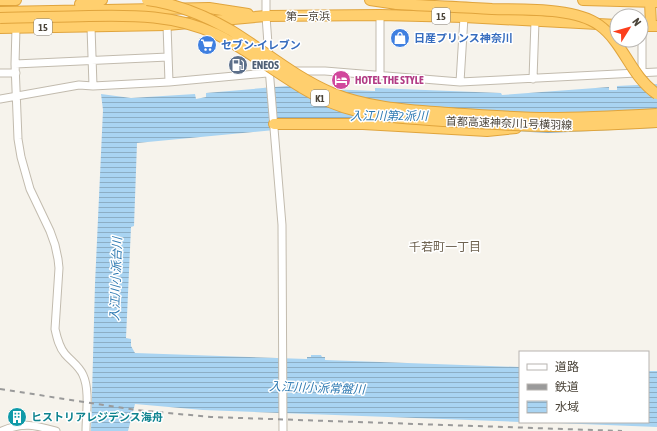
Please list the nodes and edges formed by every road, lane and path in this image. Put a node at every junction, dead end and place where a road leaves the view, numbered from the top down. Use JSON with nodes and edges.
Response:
{"nodes":[{"id":1,"x":0,"y":0,"type":"edge"},
{"id":2,"x":16,"y":0,"type":"edge"},
{"id":3,"x":102,"y":0,"type":"edge"},
{"id":4,"x":147,"y":0,"type":"edge"},
{"id":5,"x":266,"y":0,"type":"edge"},
{"id":6,"x":370,"y":0,"type":"edge"},
{"id":7,"x":585,"y":0,"type":"edge"},
{"id":8,"x":653,"y":2,"type":"edge"},
{"id":9,"x":0,"y":6,"type":"edge"},
{"id":10,"x":83,"y":7,"type":"junction"},
{"id":11,"x":0,"y":12,"type":"edge"},
{"id":12,"x":380,"y":15,"type":"junction"},
{"id":13,"x":266,"y":16,"type":"junction"},
{"id":14,"x":464,"y":17,"type":"junction"},
{"id":15,"x":0,"y":18,"type":"edge"},
{"id":16,"x":535,"y":21,"type":"junction"},
{"id":17,"x":649,"y":21,"type":"edge"},
{"id":18,"x":166,"y":25,"type":"junction"},
{"id":19,"x":609,"y":25,"type":"edge"},
{"id":20,"x":91,"y":27,"type":"junction"},
{"id":21,"x":0,"y":28,"type":"edge"},
{"id":22,"x":16,"y":28,"type":"junction"},
{"id":23,"x":645,"y":48,"type":"edge"},
{"id":24,"x":168,"y":57,"type":"junction"},
{"id":25,"x":92,"y":59,"type":"junction"},
{"id":26,"x":15,"y":64,"type":"junction"},
{"id":27,"x":270,"y":72,"type":"junction"},
{"id":28,"x":657,"y":72,"type":"edge"},
{"id":29,"x":0,"y":73,"type":"edge"},
{"id":30,"x":16,"y":73,"type":"junction"},
{"id":31,"x":642,"y":73,"type":"junction"},
{"id":32,"x":380,"y":76,"type":"junction"},
{"id":33,"x":532,"y":79,"type":"junction"},
{"id":34,"x":169,"y":82,"type":"junction"},
{"id":35,"x":460,"y":82,"type":"junction"},
{"id":36,"x":93,"y":86,"type":"junction"},
{"id":37,"x":657,"y":94,"type":"edge"},
{"id":38,"x":17,"y":96,"type":"junction"},
{"id":39,"x":0,"y":99,"type":"edge"},
{"id":40,"x":657,"y":114,"type":"edge"},
{"id":41,"x":657,"y":122,"type":"edge"},
{"id":42,"x":274,"y":124,"type":"junction"},
{"id":43,"x":548,"y":126,"type":"junction"},
{"id":44,"x":2,"y":431,"type":"edge"},
{"id":45,"x":56,"y":431,"type":"edge"},
{"id":46,"x":86,"y":431,"type":"edge"},
{"id":47,"x":283,"y":431,"type":"edge"}],
"edges":[{"from":1,"to":2,"type":"highway"},
{"from":3,"to":10,"type":"highway"},
{"from":4,"to":40,"type":"highway","name":"首都高速神奈川1号横羽線","number":"K1","bridge":true},
{"from":5,"to":13,"type":"street"},
{"from":6,"to":37,"type":"highway","bridge":true},
{"from":7,"to":8,"type":"highway"},
{"from":8,"to":17,"type":"highway"},
{"from":9,"to":10,"type":"highway"},
{"from":10,"to":11,"type":"highway"},
{"from":10,"to":13,"type":"highway"},
{"from":12,"to":13,"type":"highway","name":"第一京浜","number":"15"},
{"from":12,"to":14,"type":"highway","name":"第一京浜","number":"15"},
{"from":12,"to":32,"type":"street"},
{"from":13,"to":18,"type":"highway","name":"第一京浜","number":"15"},
{"from":13,"to":27,"type":"street"},
{"from":14,"to":16,"type":"highway","name":"第一京浜","number":"15"},
{"from":14,"to":35,"type":"street"},
{"from":15,"to":43,"type":"highway","name":"首都高速神奈川1号横羽線","number":"K1","bridge":true},
{"from":16,"to":19,"type":"highway","name":"第一京浜","number":"15"},
{"from":16,"to":33,"type":"street"},
{"from":18,"to":20,"type":"highway","name":"第一京浜","number":"15"},
{"from":18,"to":24,"type":"street"},
{"from":20,"to":22,"type":"highway","name":"第一京浜","number":"15"},
{"from":20,"to":25,"type":"street"},
{"from":21,"to":22,"type":"highway","name":"第一京浜","number":"15"},
{"from":22,"to":26,"type":"street"},
{"from":23,"to":31,"type":"street"},
{"from":24,"to":25,"type":"street"},
{"from":24,"to":34,"type":"street"},
{"from":25,"to":26,"type":"street"},
{"from":25,"to":36,"type":"street"},
{"from":26,"to":30,"type":"street"},
{"from":27,"to":32,"type":"street"},
{"from":27,"to":34,"type":"street"},
{"from":27,"to":42,"type":"street"},
{"from":28,"to":31,"type":"street"},
{"from":29,"to":30,"type":"street"},
{"from":30,"to":38,"type":"street"},
{"from":31,"to":33,"type":"street"},
{"from":32,"to":35,"type":"street"},
{"from":33,"to":35,"type":"street"},
{"from":34,"to":36,"type":"street"},
{"from":36,"to":38,"type":"street"},
{"from":38,"to":39,"type":"street"},
{"from":38,"to":46,"type":"street"},
{"from":41,"to":43,"type":"highway","name":"首都高速神奈川1号横羽線","number":"K1","bridge":true},
{"from":42,"to":43,"type":"highway","bridge":true},
{"from":42,"to":47,"type":"street"},
{"from":44,"to":45,"type":"street"}]}
